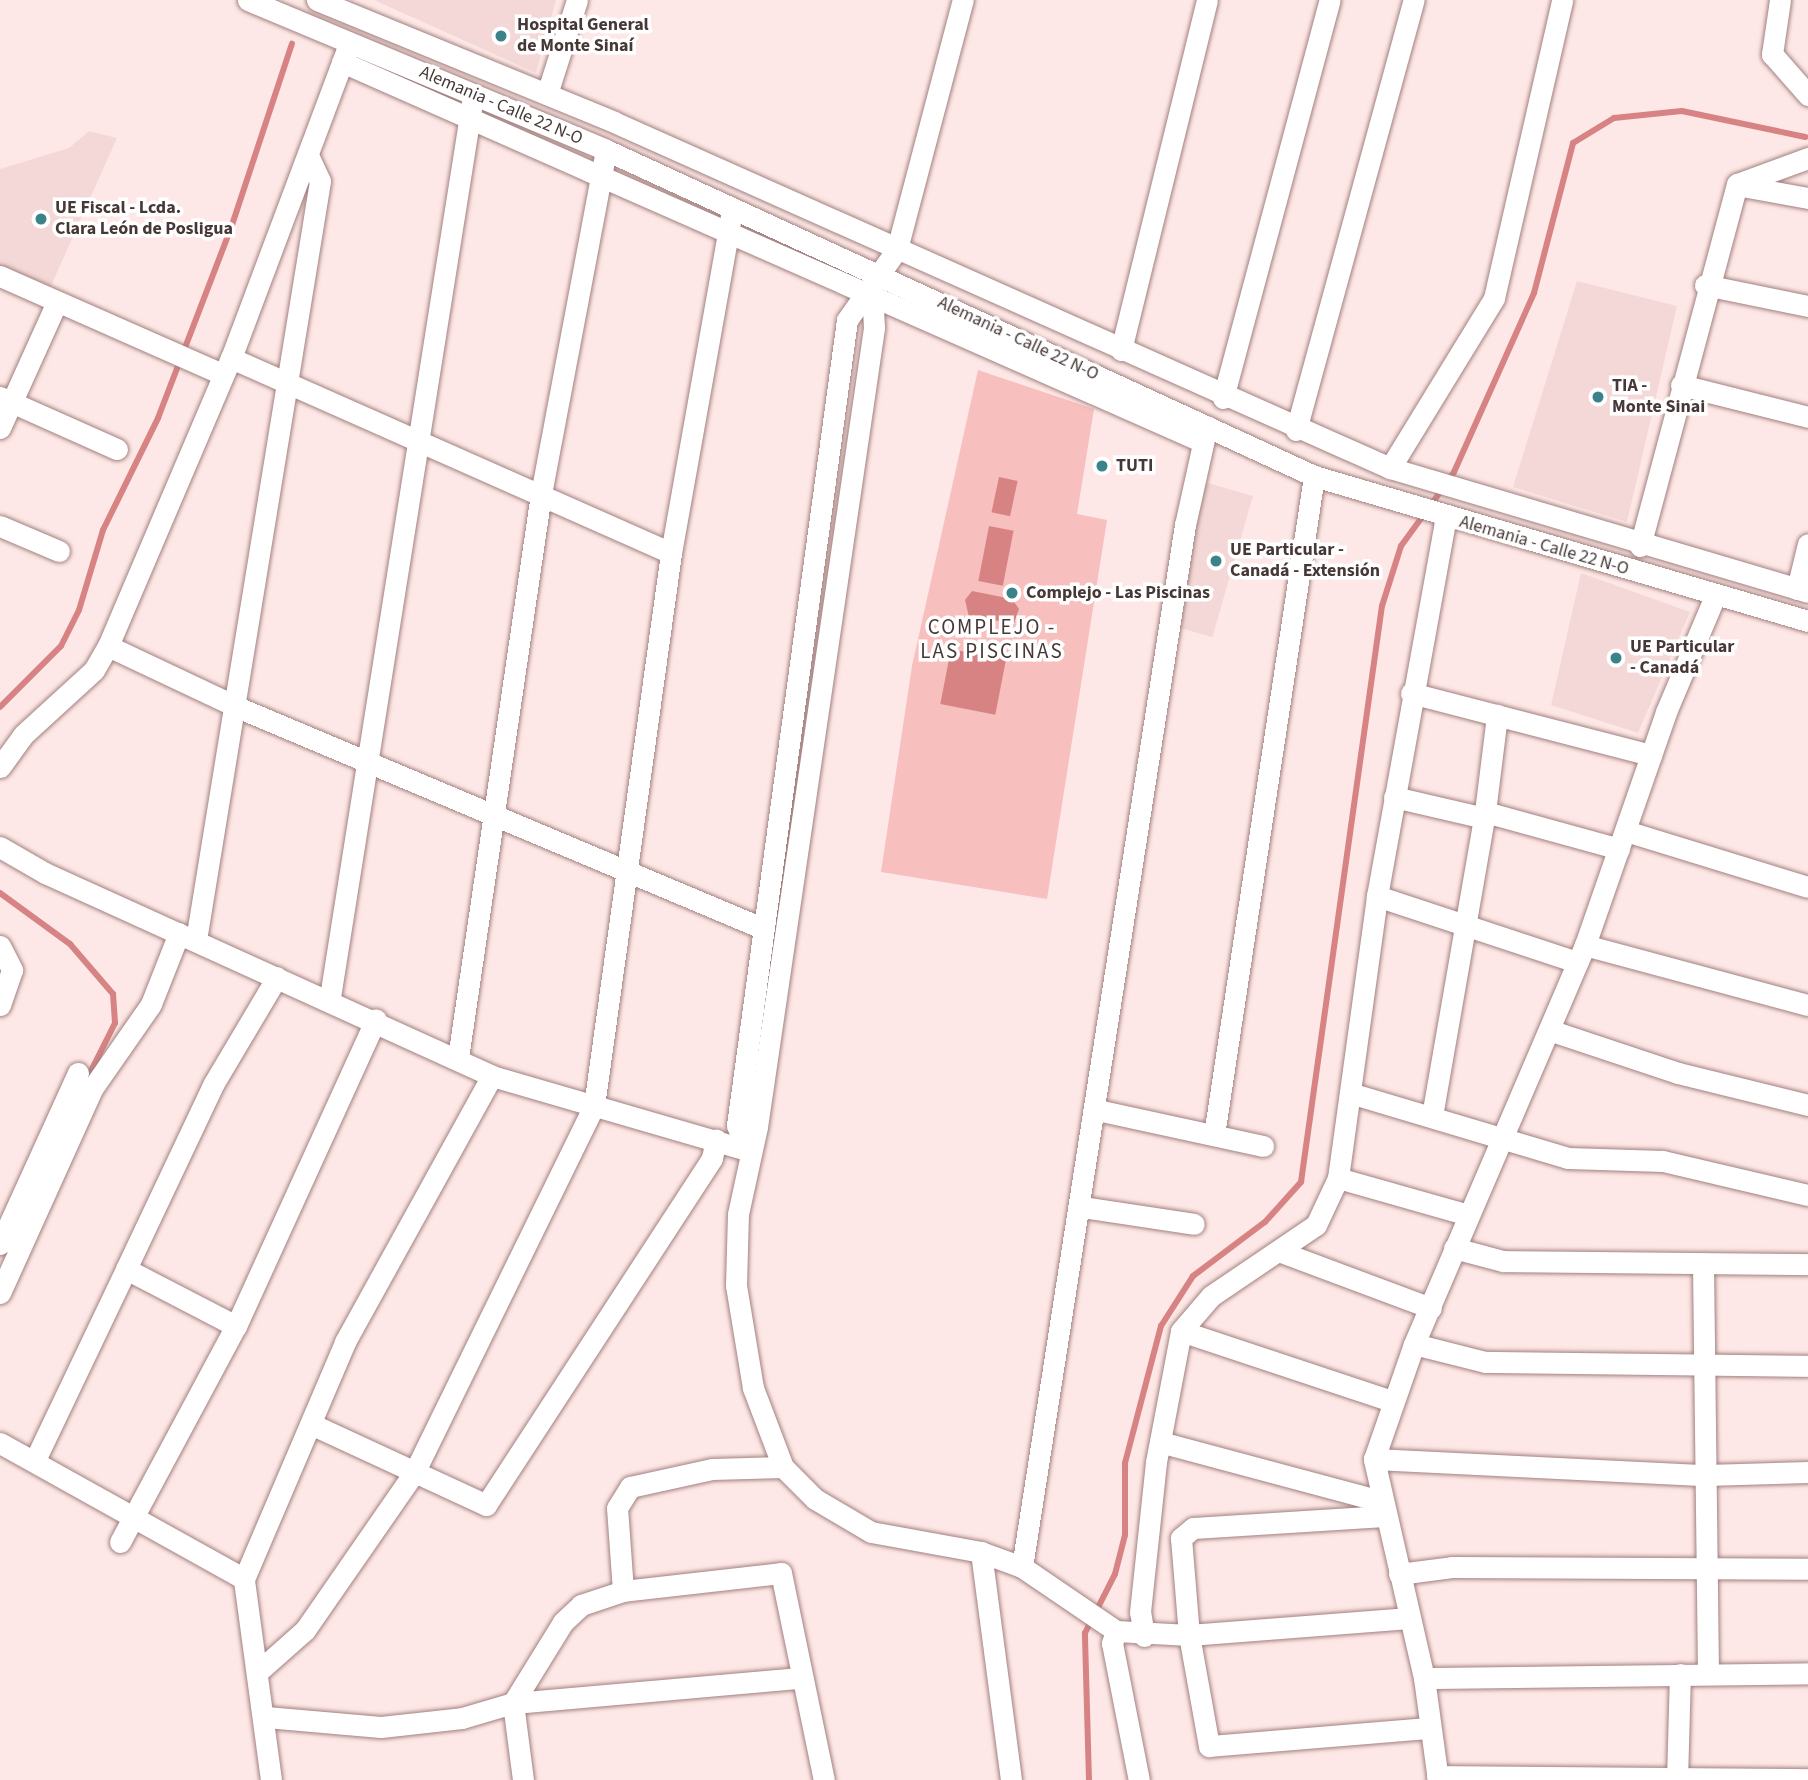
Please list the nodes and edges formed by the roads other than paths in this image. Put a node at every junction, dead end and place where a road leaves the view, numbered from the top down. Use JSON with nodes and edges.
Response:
{"nodes":[{"id":1,"x":248,"y":0,"type":"edge"},
{"id":2,"x":317,"y":0,"type":"edge"},
{"id":3,"x":577,"y":0,"type":"edge"},
{"id":4,"x":963,"y":0,"type":"edge"},
{"id":5,"x":1207,"y":0,"type":"edge"},
{"id":6,"x":1330,"y":0,"type":"edge"},
{"id":7,"x":1414,"y":0,"type":"edge"},
{"id":8,"x":1562,"y":0,"type":"edge"},
{"id":9,"x":1780,"y":0,"type":"edge"},
{"id":10,"x":345,"y":52,"type":"junction"},
{"id":11,"x":473,"y":93,"type":"junction"},
{"id":12,"x":547,"y":94,"type":"junction"},
{"id":13,"x":1808,"y":95,"type":"edge"},
{"id":14,"x":469,"y":116,"type":"junction"},
{"id":15,"x":606,"y":150,"type":"junction"},
{"id":16,"x":309,"y":157,"type":"junction"},
{"id":17,"x":1808,"y":158,"type":"edge"},
{"id":18,"x":601,"y":173,"type":"junction"},
{"id":19,"x":1737,"y":184,"type":"junction"},
{"id":20,"x":1808,"y":198,"type":"edge"},
{"id":21,"x":730,"y":218,"type":"junction"},
{"id":22,"x":897,"y":249,"type":"junction"},
{"id":23,"x":0,"y":276,"type":"edge"},
{"id":24,"x":876,"y":285,"type":"junction"},
{"id":25,"x":1705,"y":285,"type":"junction"},
{"id":26,"x":57,"y":302,"type":"junction"},
{"id":27,"x":1808,"y":306,"type":"edge"},
{"id":28,"x":1121,"y":350,"type":"junction"},
{"id":29,"x":227,"y":366,"type":"junction"},
{"id":30,"x":1681,"y":384,"type":"junction"},
{"id":31,"x":289,"y":386,"type":"junction"},
{"id":32,"x":1223,"y":398,"type":"junction"},
{"id":33,"x":6,"y":399,"type":"edge"},
{"id":34,"x":1808,"y":417,"type":"edge"},
{"id":35,"x":0,"y":428,"type":"edge"},
{"id":36,"x":1296,"y":430,"type":"junction"},
{"id":37,"x":1205,"y":434,"type":"junction"},
{"id":38,"x":417,"y":438,"type":"junction"},
{"id":39,"x":117,"y":449,"type":"dead end"},
{"id":40,"x":1397,"y":470,"type":"junction"},
{"id":41,"x":1314,"y":476,"type":"junction"},
{"id":42,"x":541,"y":494,"type":"junction"},
{"id":43,"x":1440,"y":516,"type":"junction"},
{"id":44,"x":0,"y":527,"type":"edge"},
{"id":45,"x":1808,"y":544,"type":"edge"},
{"id":46,"x":1640,"y":546,"type":"junction"},
{"id":47,"x":59,"y":551,"type":"dead end"},
{"id":48,"x":671,"y":553,"type":"junction"},
{"id":49,"x":1802,"y":590,"type":"edge"},
{"id":50,"x":1715,"y":596,"type":"junction"},
{"id":51,"x":1808,"y":621,"type":"edge"},
{"id":52,"x":108,"y":646,"type":"junction"},
{"id":53,"x":1411,"y":693,"type":"junction"},
{"id":54,"x":237,"y":707,"type":"junction"},
{"id":55,"x":1497,"y":715,"type":"junction"},
{"id":56,"x":1651,"y":755,"type":"junction"},
{"id":57,"x":367,"y":760,"type":"junction"},
{"id":58,"x":0,"y":766,"type":"edge"},
{"id":59,"x":1394,"y":797,"type":"junction"},
{"id":60,"x":493,"y":814,"type":"junction"},
{"id":61,"x":1485,"y":815,"type":"junction"},
{"id":62,"x":1623,"y":840,"type":"junction"},
{"id":63,"x":0,"y":847,"type":"edge"},
{"id":64,"x":628,"y":871,"type":"junction"},
{"id":65,"x":1808,"y":887,"type":"edge"},
{"id":66,"x":1377,"y":896,"type":"junction"},
{"id":67,"x":1468,"y":922,"type":"junction"},
{"id":68,"x":762,"y":928,"type":"junction"},
{"id":69,"x":188,"y":937,"type":"junction"},
{"id":70,"x":0,"y":946,"type":"edge"},
{"id":71,"x":1581,"y":953,"type":"junction"},
{"id":72,"x":278,"y":976,"type":"junction"},
{"id":73,"x":330,"y":998,"type":"junction"},
{"id":74,"x":0,"y":1005,"type":"edge"},
{"id":75,"x":1808,"y":1005,"type":"edge"},
{"id":76,"x":376,"y":1019,"type":"junction"},
{"id":77,"x":1549,"y":1030,"type":"junction"},
{"id":78,"x":458,"y":1058,"type":"junction"},
{"id":79,"x":78,"y":1073,"type":"dead end"},
{"id":80,"x":492,"y":1076,"type":"junction"},
{"id":81,"x":1350,"y":1093,"type":"junction"},
{"id":82,"x":1808,"y":1105,"type":"edge"},
{"id":83,"x":594,"y":1106,"type":"junction"},
{"id":84,"x":1097,"y":1110,"type":"junction"},
{"id":85,"x":1432,"y":1116,"type":"junction"},
{"id":86,"x":1214,"y":1135,"type":"junction"},
{"id":87,"x":716,"y":1139,"type":"junction"},
{"id":88,"x":1500,"y":1142,"type":"junction"},
{"id":89,"x":1263,"y":1146,"type":"dead end"},
{"id":90,"x":747,"y":1150,"type":"junction"},
{"id":91,"x":1338,"y":1178,"type":"junction"},
{"id":92,"x":1808,"y":1195,"type":"edge"},
{"id":93,"x":1082,"y":1208,"type":"junction"},
{"id":94,"x":1469,"y":1215,"type":"junction"},
{"id":95,"x":1194,"y":1224,"type":"dead end"},
{"id":96,"x":0,"y":1244,"type":"edge"},
{"id":97,"x":1454,"y":1248,"type":"junction"},
{"id":98,"x":1281,"y":1252,"type":"junction"},
{"id":99,"x":1703,"y":1264,"type":"junction"},
{"id":100,"x":1808,"y":1264,"type":"edge"},
{"id":101,"x":126,"y":1269,"type":"junction"},
{"id":102,"x":0,"y":1293,"type":"edge"},
{"id":103,"x":1431,"y":1308,"type":"junction"},
{"id":104,"x":236,"y":1326,"type":"junction"},
{"id":105,"x":1181,"y":1331,"type":"junction"},
{"id":106,"x":1415,"y":1344,"type":"junction"},
{"id":107,"x":1808,"y":1366,"type":"edge"},
{"id":108,"x":1706,"y":1368,"type":"junction"},
{"id":109,"x":1392,"y":1401,"type":"junction"},
{"id":110,"x":311,"y":1424,"type":"junction"},
{"id":111,"x":1160,"y":1442,"type":"junction"},
{"id":112,"x":0,"y":1443,"type":"edge"},
{"id":113,"x":1374,"y":1459,"type":"junction"},
{"id":114,"x":34,"y":1460,"type":"junction"},
{"id":115,"x":783,"y":1467,"type":"junction"},
{"id":116,"x":415,"y":1471,"type":"junction"},
{"id":117,"x":1808,"y":1472,"type":"edge"},
{"id":118,"x":1706,"y":1475,"type":"junction"},
{"id":119,"x":1382,"y":1509,"type":"junction"},
{"id":120,"x":135,"y":1518,"type":"junction"},
{"id":121,"x":120,"y":1542,"type":"dead end"},
{"id":122,"x":981,"y":1552,"type":"junction"},
{"id":123,"x":1022,"y":1567,"type":"junction"},
{"id":124,"x":1808,"y":1569,"type":"edge"},
{"id":125,"x":1706,"y":1572,"type":"junction"},
{"id":126,"x":1399,"y":1574,"type":"junction"},
{"id":127,"x":244,"y":1579,"type":"junction"},
{"id":128,"x":623,"y":1591,"type":"junction"},
{"id":129,"x":1409,"y":1618,"type":"junction"},
{"id":130,"x":1116,"y":1631,"type":"junction"},
{"id":131,"x":1189,"y":1635,"type":"junction"},
{"id":132,"x":1144,"y":1636,"type":"junction"},
{"id":133,"x":261,"y":1669,"type":"junction"},
{"id":134,"x":1808,"y":1672,"type":"edge"},
{"id":135,"x":1680,"y":1674,"type":"junction"},
{"id":136,"x":1708,"y":1674,"type":"junction"},
{"id":137,"x":798,"y":1678,"type":"junction"},
{"id":138,"x":1423,"y":1678,"type":"junction"},
{"id":139,"x":513,"y":1703,"type":"junction"},
{"id":140,"x":266,"y":1717,"type":"junction"},
{"id":141,"x":1429,"y":1728,"type":"junction"},
{"id":142,"x":1438,"y":1778,"type":"edge"},
{"id":143,"x":1677,"y":1779,"type":"edge"},
{"id":144,"x":1808,"y":1779,"type":"edge"},
{"id":145,"x":271,"y":1780,"type":"edge"},
{"id":146,"x":523,"y":1780,"type":"edge"},
{"id":147,"x":824,"y":1780,"type":"edge"},
{"id":148,"x":1011,"y":1780,"type":"edge"},
{"id":149,"x":1139,"y":1780,"type":"edge"}],
"edges":[{"from":1,"to":10,"type":"street","name":"Alemania - Calle 22 N-O"},
{"from":2,"to":12,"type":"street","name":"Alemania - Calle 22 N-O"},
{"from":3,"to":12,"type":"street"},
{"from":4,"to":22,"type":"street"},
{"from":5,"to":28,"type":"street"},
{"from":6,"to":32,"type":"street"},
{"from":7,"to":36,"type":"street"},
{"from":8,"to":40,"type":"street"},
{"from":9,"to":13,"type":"street"},
{"from":10,"to":11,"type":"street","name":"Alemania - Calle 22 N-O"},
{"from":10,"to":14,"type":"street"},
{"from":10,"to":16,"type":"street"},
{"from":11,"to":14,"type":"street"},
{"from":11,"to":15,"type":"street","name":"Alemania - Calle 22 N-O"},
{"from":12,"to":22,"type":"street","name":"Alemania - Calle 22 N-O"},
{"from":14,"to":18,"type":"street"},
{"from":14,"to":38,"type":"street"},
{"from":15,"to":18,"type":"street"},
{"from":15,"to":21,"type":"street","name":"Alemania - Calle 22 N-O"},
{"from":16,"to":29,"type":"street"},
{"from":16,"to":31,"type":"street"},
{"from":17,"to":19,"type":"street"},
{"from":18,"to":21,"type":"street"},
{"from":18,"to":42,"type":"street"},
{"from":19,"to":20,"type":"street"},
{"from":19,"to":25,"type":"street"},
{"from":21,"to":24,"type":"street","name":"Alemania - Calle 22 N-O"},
{"from":21,"to":48,"type":"street"},
{"from":22,"to":24,"type":"street"},
{"from":22,"to":28,"type":"street","name":"Alemania - Calle 22 N-O"},
{"from":23,"to":26,"type":"street"},
{"from":24,"to":37,"type":"street","name":"Alemania - Calle 22 N-O"},
{"from":24,"to":68,"type":"street"},
{"from":24,"to":90,"type":"street"},
{"from":25,"to":27,"type":"street"},
{"from":25,"to":30,"type":"street"},
{"from":26,"to":29,"type":"street"},
{"from":26,"to":33,"type":"street"},
{"from":28,"to":32,"type":"street","name":"Alemania - Calle 22 N-O"},
{"from":29,"to":31,"type":"street"},
{"from":29,"to":52,"type":"street"},
{"from":30,"to":34,"type":"street"},
{"from":30,"to":46,"type":"street"},
{"from":31,"to":38,"type":"street"},
{"from":31,"to":54,"type":"street"},
{"from":32,"to":36,"type":"street","name":"Alemania - Calle 22 N-O"},
{"from":33,"to":35,"type":"street"},
{"from":33,"to":39,"type":"street"},
{"from":36,"to":40,"type":"street","name":"Alemania - Calle 22 N-O"},
{"from":37,"to":41,"type":"street","name":"Alemania - Calle 22 N-O"},
{"from":37,"to":84,"type":"street"},
{"from":38,"to":42,"type":"street"},
{"from":38,"to":57,"type":"street"},
{"from":40,"to":46,"type":"street","name":"Alemania - Calle 22 N-O"},
{"from":41,"to":43,"type":"street","name":"Alemania - Calle 22 N-O"},
{"from":41,"to":86,"type":"street"},
{"from":42,"to":48,"type":"street"},
{"from":42,"to":60,"type":"street"},
{"from":43,"to":50,"type":"street","name":"Alemania - Calle 22 N-O"},
{"from":43,"to":53,"type":"street"},
{"from":44,"to":47,"type":"street"},
{"from":45,"to":49,"type":"street"},
{"from":46,"to":49,"type":"street","name":"Alemania - Calle 22 N-O"},
{"from":48,"to":64,"type":"street"},
{"from":50,"to":51,"type":"street","name":"Alemania - Calle 22 N-O"},
{"from":50,"to":56,"type":"street"},
{"from":52,"to":54,"type":"street"},
{"from":52,"to":58,"type":"street"},
{"from":53,"to":55,"type":"street"},
{"from":53,"to":59,"type":"street"},
{"from":54,"to":57,"type":"street"},
{"from":54,"to":69,"type":"street"},
{"from":55,"to":56,"type":"street"},
{"from":55,"to":61,"type":"street"},
{"from":56,"to":62,"type":"street"},
{"from":57,"to":60,"type":"street"},
{"from":57,"to":73,"type":"street"},
{"from":59,"to":61,"type":"street"},
{"from":59,"to":66,"type":"street"},
{"from":60,"to":64,"type":"street"},
{"from":60,"to":78,"type":"street"},
{"from":61,"to":62,"type":"street"},
{"from":61,"to":67,"type":"street"},
{"from":62,"to":65,"type":"street"},
{"from":62,"to":71,"type":"street"},
{"from":63,"to":69,"type":"street"},
{"from":64,"to":68,"type":"street"},
{"from":64,"to":83,"type":"street"},
{"from":66,"to":67,"type":"street"},
{"from":66,"to":81,"type":"street"},
{"from":67,"to":71,"type":"street"},
{"from":67,"to":85,"type":"street"},
{"from":68,"to":90,"type":"street"},
{"from":69,"to":72,"type":"street"},
{"from":69,"to":102,"type":"street"},
{"from":70,"to":74,"type":"street"},
{"from":71,"to":75,"type":"street"},
{"from":71,"to":77,"type":"street"},
{"from":72,"to":73,"type":"street"},
{"from":72,"to":101,"type":"street"},
{"from":73,"to":76,"type":"street"},
{"from":76,"to":78,"type":"street"},
{"from":76,"to":104,"type":"street"},
{"from":77,"to":82,"type":"street"},
{"from":77,"to":88,"type":"street"},
{"from":78,"to":80,"type":"street"},
{"from":79,"to":96,"type":"street"},
{"from":80,"to":83,"type":"street"},
{"from":80,"to":110,"type":"street"},
{"from":81,"to":85,"type":"street"},
{"from":81,"to":91,"type":"street"},
{"from":83,"to":87,"type":"street"},
{"from":83,"to":116,"type":"street"},
{"from":84,"to":86,"type":"street"},
{"from":84,"to":93,"type":"street"},
{"from":85,"to":88,"type":"street"},
{"from":86,"to":89,"type":"street"},
{"from":87,"to":90,"type":"street"},
{"from":87,"to":116,"type":"street"},
{"from":88,"to":92,"type":"street"},
{"from":88,"to":94,"type":"street"},
{"from":90,"to":115,"type":"street"},
{"from":91,"to":94,"type":"street"},
{"from":91,"to":98,"type":"street"},
{"from":93,"to":95,"type":"street"},
{"from":93,"to":123,"type":"street"},
{"from":94,"to":97,"type":"street"},
{"from":97,"to":99,"type":"street"},
{"from":97,"to":103,"type":"street"},
{"from":98,"to":103,"type":"street"},
{"from":98,"to":105,"type":"street"},
{"from":99,"to":100,"type":"street"},
{"from":99,"to":108,"type":"street"},
{"from":101,"to":104,"type":"street"},
{"from":101,"to":114,"type":"street"},
{"from":103,"to":106,"type":"street"},
{"from":104,"to":120,"type":"street"},
{"from":105,"to":109,"type":"street"},
{"from":105,"to":111,"type":"street"},
{"from":106,"to":108,"type":"street"},
{"from":106,"to":109,"type":"street"},
{"from":107,"to":108,"type":"street"},
{"from":108,"to":118,"type":"street"},
{"from":109,"to":113,"type":"street"},
{"from":110,"to":116,"type":"street"},
{"from":110,"to":127,"type":"street"},
{"from":111,"to":119,"type":"street"},
{"from":111,"to":132,"type":"street"},
{"from":112,"to":114,"type":"street"},
{"from":113,"to":118,"type":"street"},
{"from":113,"to":119,"type":"street"},
{"from":114,"to":120,"type":"street"},
{"from":115,"to":122,"type":"street"},
{"from":115,"to":128,"type":"street"},
{"from":116,"to":133,"type":"street"},
{"from":117,"to":118,"type":"street"},
{"from":118,"to":125,"type":"street"},
{"from":119,"to":126,"type":"street"},
{"from":119,"to":131,"type":"street"},
{"from":120,"to":121,"type":"street"},
{"from":120,"to":127,"type":"street"},
{"from":122,"to":123,"type":"street"},
{"from":122,"to":148,"type":"street"},
{"from":123,"to":130,"type":"street"},
{"from":124,"to":125,"type":"street"},
{"from":125,"to":126,"type":"street"},
{"from":125,"to":136,"type":"street"},
{"from":126,"to":129,"type":"street"},
{"from":127,"to":133,"type":"street"},
{"from":128,"to":137,"type":"street"},
{"from":128,"to":139,"type":"street"},
{"from":129,"to":131,"type":"street"},
{"from":129,"to":138,"type":"street"},
{"from":130,"to":132,"type":"street"},
{"from":130,"to":149,"type":"street"},
{"from":131,"to":132,"type":"street"},
{"from":131,"to":141,"type":"street"},
{"from":133,"to":140,"type":"street"},
{"from":134,"to":136,"type":"street"},
{"from":135,"to":136,"type":"street"},
{"from":135,"to":138,"type":"street"},
{"from":135,"to":143,"type":"street"},
{"from":137,"to":139,"type":"street"},
{"from":137,"to":147,"type":"street"},
{"from":138,"to":141,"type":"street"},
{"from":139,"to":140,"type":"street"},
{"from":139,"to":146,"type":"street"},
{"from":140,"to":145,"type":"street"},
{"from":141,"to":142,"type":"street"},
{"from":142,"to":143,"type":"street"},
{"from":143,"to":144,"type":"street"}]}
